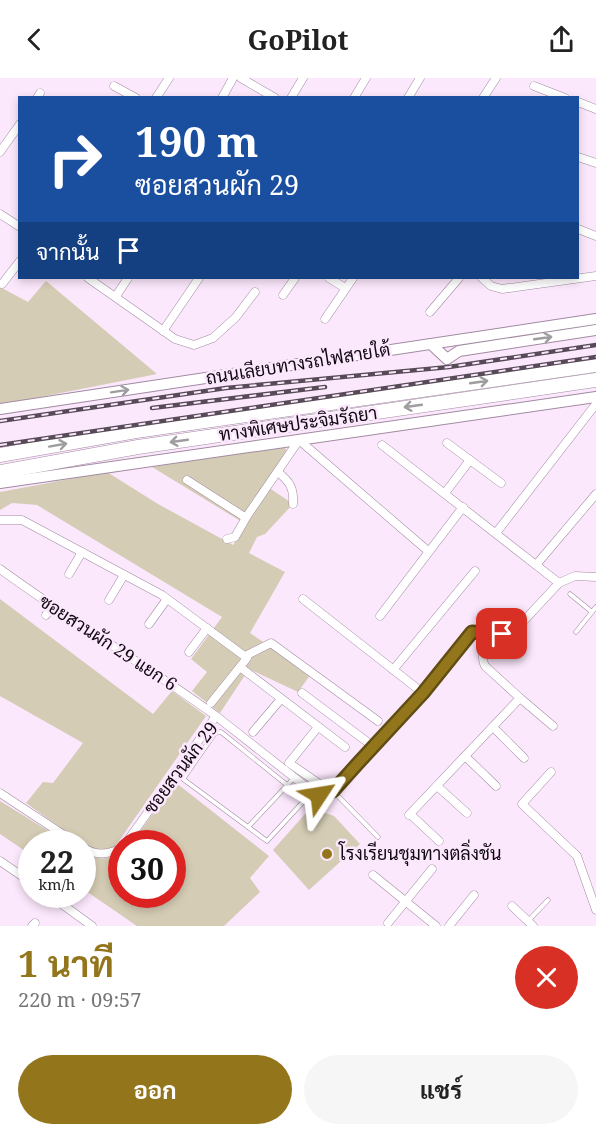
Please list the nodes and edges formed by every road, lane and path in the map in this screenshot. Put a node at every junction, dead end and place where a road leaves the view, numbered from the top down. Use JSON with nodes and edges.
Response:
{"nodes":[{"id":1,"x":169,"y":78,"type":"edge"},
{"id":2,"x":233,"y":78,"type":"edge"},
{"id":3,"x":242,"y":78,"type":"edge"},
{"id":4,"x":303,"y":78,"type":"edge"},
{"id":5,"x":366,"y":78,"type":"edge"},
{"id":6,"x":420,"y":78,"type":"edge"},
{"id":7,"x":496,"y":78,"type":"edge"},
{"id":8,"x":114,"y":86,"type":"dead end"},
{"id":9,"x":534,"y":86,"type":"dead end"},
{"id":10,"x":132,"y":96,"type":"edge"},
{"id":11,"x":157,"y":96,"type":"edge"},
{"id":12,"x":223,"y":96,"type":"edge"},
{"id":13,"x":272,"y":96,"type":"edge"},
{"id":14,"x":292,"y":96,"type":"edge"},
{"id":15,"x":355,"y":96,"type":"edge"},
{"id":16,"x":409,"y":96,"type":"edge"},
{"id":17,"x":484,"y":96,"type":"edge"},
{"id":18,"x":560,"y":96,"type":"edge"},
{"id":19,"x":579,"y":102,"type":"edge"},
{"id":20,"x":596,"y":109,"type":"edge"},
{"id":21,"x":18,"y":126,"type":"edge"},
{"id":22,"x":0,"y":152,"type":"edge"},
{"id":23,"x":579,"y":157,"type":"edge"},
{"id":24,"x":596,"y":163,"type":"edge"},
{"id":25,"x":0,"y":214,"type":"edge"},
{"id":26,"x":18,"y":226,"type":"edge"},
{"id":27,"x":579,"y":229,"type":"edge"},
{"id":28,"x":596,"y":236,"type":"edge"},
{"id":29,"x":18,"y":264,"type":"edge"},
{"id":30,"x":596,"y":276,"type":"edge"},
{"id":31,"x":579,"y":278,"type":"edge"},
{"id":32,"x":90,"y":279,"type":"edge"},
{"id":33,"x":127,"y":279,"type":"edge"},
{"id":34,"x":198,"y":279,"type":"edge"},
{"id":35,"x":293,"y":279,"type":"edge"},
{"id":36,"x":331,"y":279,"type":"edge"},
{"id":37,"x":352,"y":279,"type":"edge"},
{"id":38,"x":458,"y":279,"type":"edge"},
{"id":39,"x":484,"y":279,"type":"edge"},
{"id":40,"x":574,"y":279,"type":"edge"},
{"id":41,"x":2,"y":284,"type":"dead end"},
{"id":42,"x":345,"y":288,"type":"junction"},
{"id":43,"x":255,"y":292,"type":"dead end"},
{"id":44,"x":283,"y":295,"type":"dead end"},
{"id":45,"x":116,"y":296,"type":"junction"},
{"id":46,"x":430,"y":312,"type":"dead end"},
{"id":47,"x":325,"y":319,"type":"dead end"},
{"id":48,"x":596,"y":319,"type":"edge"},
{"id":49,"x":596,"y":330,"type":"edge"},
{"id":50,"x":163,"y":331,"type":"junction"},
{"id":51,"x":431,"y":344,"type":"junction"},
{"id":52,"x":596,"y":365,"type":"edge"},
{"id":53,"x":596,"y":380,"type":"edge"},
{"id":54,"x":596,"y":387,"type":"edge"},
{"id":55,"x":596,"y":397,"type":"edge"},
{"id":56,"x":596,"y":404,"type":"edge"},
{"id":57,"x":0,"y":409,"type":"edge"},
{"id":58,"x":440,"y":419,"type":"junction"},
{"id":59,"x":299,"y":440,"type":"junction"},
{"id":60,"x":447,"y":443,"type":"dead end"},
{"id":61,"x":382,"y":445,"type":"dead end"},
{"id":62,"x":0,"y":455,"type":"edge"},
{"id":63,"x":470,"y":460,"type":"junction"},
{"id":64,"x":0,"y":472,"type":"edge"},
{"id":65,"x":278,"y":472,"type":"junction"},
{"id":66,"x":187,"y":480,"type":"dead end"},
{"id":67,"x":0,"y":483,"type":"edge"},
{"id":68,"x":501,"y":483,"type":"dead end"},
{"id":69,"x":445,"y":493,"type":"junction"},
{"id":70,"x":596,"y":494,"type":"edge"},
{"id":71,"x":293,"y":504,"type":"dead end"},
{"id":72,"x":463,"y":507,"type":"junction"},
{"id":73,"x":247,"y":516,"type":"junction"},
{"id":74,"x":0,"y":519,"type":"edge"},
{"id":75,"x":496,"y":533,"type":"junction"},
{"id":76,"x":227,"y":539,"type":"dead end"},
{"id":77,"x":428,"y":551,"type":"junction"},
{"id":78,"x":82,"y":552,"type":"junction"},
{"id":79,"x":536,"y":565,"type":"junction"},
{"id":80,"x":0,"y":569,"type":"edge"},
{"id":81,"x":475,"y":572,"type":"dead end"},
{"id":82,"x":69,"y":574,"type":"dead end"},
{"id":83,"x":124,"y":575,"type":"junction"},
{"id":84,"x":596,"y":578,"type":"edge"},
{"id":85,"x":560,"y":584,"type":"junction"},
{"id":86,"x":570,"y":594,"type":"dead end"},
{"id":87,"x":167,"y":599,"type":"junction"},
{"id":88,"x":303,"y":599,"type":"dead end"},
{"id":89,"x":109,"y":600,"type":"dead end"},
{"id":90,"x":51,"y":607,"type":"junction"},
{"id":91,"x":596,"y":608,"type":"edge"},
{"id":92,"x":592,"y":612,"type":"junction"},
{"id":93,"x":46,"y":615,"type":"dead end"},
{"id":94,"x":380,"y":616,"type":"dead end"},
{"id":95,"x":149,"y":624,"type":"dead end"},
{"id":96,"x":207,"y":628,"type":"junction"},
{"id":97,"x":576,"y":632,"type":"dead end"},
{"id":98,"x":493,"y":634,"type":"junction"},
{"id":99,"x":189,"y":652,"type":"dead end"},
{"id":100,"x":245,"y":656,"type":"junction"},
{"id":101,"x":240,"y":667,"type":"junction"},
{"id":102,"x":393,"y":669,"type":"junction"},
{"id":103,"x":302,"y":693,"type":"dead end"},
{"id":104,"x":423,"y":693,"type":"junction"},
{"id":105,"x":520,"y":698,"type":"junction"},
{"id":106,"x":281,"y":699,"type":"junction"},
{"id":107,"x":212,"y":703,"type":"dead end"},
{"id":108,"x":216,"y":716,"type":"junction"},
{"id":109,"x":378,"y":721,"type":"dead end"},
{"id":110,"x":553,"y":726,"type":"dead end"},
{"id":111,"x":318,"y":727,"type":"junction"},
{"id":112,"x":493,"y":727,"type":"junction"},
{"id":113,"x":253,"y":732,"type":"dead end"},
{"id":114,"x":345,"y":747,"type":"dead end"},
{"id":115,"x":374,"y":747,"type":"junction"},
{"id":116,"x":465,"y":756,"type":"junction"},
{"id":117,"x":524,"y":758,"type":"dead end"},
{"id":118,"x":551,"y":772,"type":"dead end"},
{"id":119,"x":294,"y":777,"type":"junction"},
{"id":120,"x":318,"y":783,"type":"dead end"},
{"id":121,"x":287,"y":784,"type":"junction"},
{"id":122,"x":437,"y":786,"type":"junction"},
{"id":123,"x":496,"y":786,"type":"dead end"},
{"id":124,"x":333,"y":791,"type":"junction"},
{"id":125,"x":0,"y":793,"type":"edge"},
{"id":126,"x":302,"y":803,"type":"dead end"},
{"id":127,"x":467,"y":813,"type":"dead end"},
{"id":128,"x":248,"y":827,"type":"junction"},
{"id":129,"x":56,"y":830,"type":"edge"},
{"id":130,"x":135,"y":830,"type":"edge"},
{"id":131,"x":378,"y":837,"type":"dead end"},
{"id":132,"x":439,"y":841,"type":"dead end"},
{"id":133,"x":0,"y":861,"type":"edge"},
{"id":134,"x":432,"y":869,"type":"dead end"},
{"id":135,"x":18,"y":873,"type":"edge"},
{"id":136,"x":373,"y":875,"type":"dead end"},
{"id":137,"x":474,"y":895,"type":"dead end"},
{"id":138,"x":548,"y":900,"type":"dead end"},
{"id":139,"x":405,"y":901,"type":"junction"},
{"id":140,"x":512,"y":906,"type":"dead end"},
{"id":141,"x":67,"y":908,"type":"edge"},
{"id":142,"x":596,"y":910,"type":"edge"},
{"id":143,"x":388,"y":923,"type":"dead end"},
{"id":144,"x":528,"y":924,"type":"edge"},
{"id":145,"x":92,"y":926,"type":"edge"},
{"id":146,"x":436,"y":926,"type":"edge"},
{"id":147,"x":450,"y":926,"type":"edge"}],
"edges":[{"from":1,"to":11,"type":"street"},
{"from":2,"to":12,"type":"street"},
{"from":3,"to":13,"type":"street"},
{"from":4,"to":14,"type":"street"},
{"from":5,"to":15,"type":"street"},
{"from":6,"to":16,"type":"street"},
{"from":7,"to":17,"type":"street"},
{"from":8,"to":10,"type":"street"},
{"from":9,"to":18,"type":"street"},
{"from":19,"to":20,"type":"street"},
{"from":21,"to":22,"type":"street"},
{"from":23,"to":24,"type":"street"},
{"from":25,"to":26,"type":"street"},
{"from":27,"to":28,"type":"street"},
{"from":29,"to":41,"type":"street"},
{"from":30,"to":31,"type":"street"},
{"from":32,"to":45,"type":"street"},
{"from":33,"to":45,"type":"street"},
{"from":34,"to":50,"type":"street"},
{"from":35,"to":44,"type":"street"},
{"from":36,"to":42,"type":"street"},
{"from":37,"to":42,"type":"street"},
{"from":38,"to":46,"type":"street"},
{"from":39,"to":40,"type":"street"},
{"from":42,"to":47,"type":"street"},
{"from":43,"to":50,"type":"street"},
{"from":45,"to":50,"type":"street"},
{"from":48,"to":51,"type":"main road","name":"ถนนเลียบทางรถไฟสายใต้"},
{"from":51,"to":49,"type":"main road","one_way":true},
{"from":57,"to":51,"type":"main road","name":"ถนนเลียบทางรถไฟสายใต้","one_way":true},
{"from":62,"to":52,"type":"highway","name":"ทางพิเศษประจิมรัถยา","one_way":true},
{"from":53,"to":64,"type":"highway","name":"ทางพิเศษประจิมรัถยา","one_way":true},
{"from":54,"to":58,"type":"main road"},
{"from":55,"to":58,"type":"main road"},
{"from":56,"to":75,"type":"street"},
{"from":58,"to":59,"type":"main road"},
{"from":59,"to":65,"type":"street"},
{"from":59,"to":67,"type":"main road"},
{"from":59,"to":77,"type":"street"},
{"from":60,"to":63,"type":"street"},
{"from":61,"to":69,"type":"street"},
{"from":63,"to":68,"type":"street"},
{"from":63,"to":69,"type":"street"},
{"from":65,"to":71,"type":"street"},
{"from":65,"to":73,"type":"street"},
{"from":66,"to":73,"type":"street"},
{"from":69,"to":72,"type":"street"},
{"from":70,"to":79,"type":"street"},
{"from":72,"to":75,"type":"street"},
{"from":72,"to":77,"type":"street"},
{"from":73,"to":76,"type":"street"},
{"from":74,"to":78,"type":"street"},
{"from":75,"to":79,"type":"street"},
{"from":77,"to":94,"type":"street"},
{"from":78,"to":82,"type":"street"},
{"from":78,"to":83,"type":"street"},
{"from":79,"to":85,"type":"street"},
{"from":80,"to":90,"type":"street","name":"ซอยสวนผัก 29 แยก 6"},
{"from":81,"to":102,"type":"street"},
{"from":83,"to":87,"type":"street"},
{"from":83,"to":89,"type":"street"},
{"from":84,"to":85,"type":"street"},
{"from":85,"to":98,"type":"street"},
{"from":86,"to":92,"type":"lane"},
{"from":87,"to":95,"type":"street"},
{"from":87,"to":96,"type":"street"},
{"from":88,"to":102,"type":"street"},
{"from":90,"to":93,"type":"street"},
{"from":90,"to":108,"type":"street","name":"ซอยสวนผัก 29 แยก 6"},
{"from":91,"to":92,"type":"lane"},
{"from":92,"to":97,"type":"lane"},
{"from":96,"to":99,"type":"street"},
{"from":96,"to":100,"type":"street"},
{"from":98,"to":104,"type":"street"},
{"from":98,"to":105,"type":"street"},
{"from":100,"to":101,"type":"street"},
{"from":100,"to":109,"type":"street"},
{"from":101,"to":106,"type":"street"},
{"from":101,"to":107,"type":"street"},
{"from":102,"to":104,"type":"street"},
{"from":103,"to":115,"type":"street"},
{"from":104,"to":115,"type":"street"},
{"from":105,"to":110,"type":"street"},
{"from":105,"to":112,"type":"street"},
{"from":106,"to":111,"type":"street"},
{"from":106,"to":113,"type":"street"},
{"from":108,"to":119,"type":"street","name":"ซอยสวนผัก 29"},
{"from":108,"to":130,"type":"street","name":"ซอยสวนผัก 29"},
{"from":111,"to":114,"type":"street"},
{"from":111,"to":120,"type":"street"},
{"from":112,"to":116,"type":"street"},
{"from":112,"to":117,"type":"street"},
{"from":115,"to":124,"type":"street"},
{"from":116,"to":122,"type":"street"},
{"from":116,"to":123,"type":"street"},
{"from":118,"to":142,"type":"street"},
{"from":119,"to":121,"type":"lane"},
{"from":119,"to":124,"type":"street","name":"ซอยสวนผัก 29"},
{"from":121,"to":128,"type":"lane"},
{"from":121,"to":128,"type":"lane"},
{"from":122,"to":127,"type":"street"},
{"from":122,"to":132,"type":"street"},
{"from":124,"to":131,"type":"lane"},
{"from":125,"to":129,"type":"street"},
{"from":126,"to":128,"type":"lane"},
{"from":133,"to":135,"type":"street"},
{"from":134,"to":139,"type":"street"},
{"from":136,"to":139,"type":"street"},
{"from":137,"to":147,"type":"street"},
{"from":138,"to":144,"type":"lane"},
{"from":139,"to":143,"type":"street"},
{"from":139,"to":146,"type":"street"},
{"from":140,"to":144,"type":"street"},
{"from":141,"to":145,"type":"street"}]}
